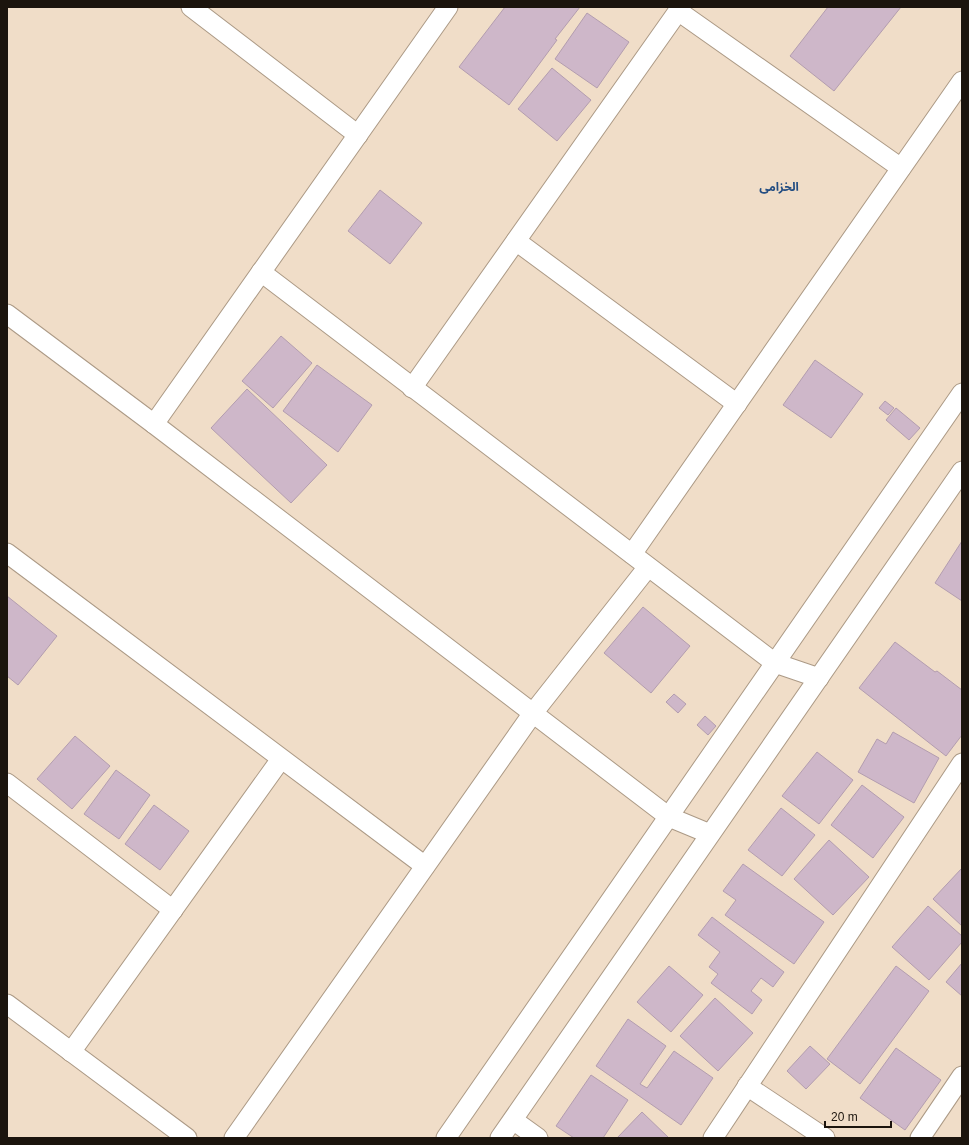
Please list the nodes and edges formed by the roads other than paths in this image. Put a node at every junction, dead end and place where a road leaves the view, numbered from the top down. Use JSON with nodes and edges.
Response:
{"nodes":[{"id":1,"x":192,"y":7,"type":"edge"},
{"id":2,"x":448,"y":7,"type":"edge"},
{"id":3,"x":679,"y":9,"type":"edge"},
{"id":4,"x":962,"y":81,"type":"edge"},
{"id":5,"x":358,"y":135,"type":"junction"},
{"id":6,"x":901,"y":168,"type":"junction"},
{"id":7,"x":516,"y":241,"type":"junction"},
{"id":8,"x":261,"y":272,"type":"junction"},
{"id":9,"x":7,"y":314,"type":"edge"},
{"id":10,"x":412,"y":388,"type":"junction"},
{"id":11,"x":962,"y":393,"type":"edge"},
{"id":12,"x":737,"y":404,"type":"junction"},
{"id":13,"x":154,"y":424,"type":"junction"},
{"id":14,"x":962,"y":471,"type":"edge"},
{"id":15,"x":7,"y":553,"type":"edge"},
{"id":16,"x":632,"y":554,"type":"junction"},
{"id":17,"x":648,"y":567,"type":"junction"},
{"id":18,"x":775,"y":663,"type":"junction"},
{"id":19,"x":819,"y":678,"type":"junction"},
{"id":20,"x":533,"y":713,"type":"junction"},
{"id":21,"x":281,"y":758,"type":"junction"},
{"id":22,"x":962,"y":763,"type":"edge"},
{"id":23,"x":7,"y":783,"type":"edge"},
{"id":24,"x":669,"y":816,"type":"junction"},
{"id":25,"x":710,"y":834,"type":"junction"},
{"id":26,"x":425,"y":866,"type":"junction"},
{"id":27,"x":173,"y":910,"type":"junction"},
{"id":28,"x":7,"y":1004,"type":"edge"},
{"id":29,"x":71,"y":1052,"type":"junction"},
{"id":30,"x":962,"y":1076,"type":"edge"},
{"id":31,"x":747,"y":1086,"type":"junction"},
{"id":32,"x":513,"y":1120,"type":"junction"},
{"id":33,"x":187,"y":1138,"type":"edge"},
{"id":34,"x":234,"y":1138,"type":"edge"},
{"id":35,"x":446,"y":1138,"type":"edge"},
{"id":36,"x":500,"y":1138,"type":"edge"},
{"id":37,"x":538,"y":1138,"type":"edge"},
{"id":38,"x":713,"y":1138,"type":"edge"},
{"id":39,"x":825,"y":1138,"type":"edge"},
{"id":40,"x":920,"y":1138,"type":"edge"}],
"edges":[{"from":1,"to":5,"type":"street"},
{"from":2,"to":5,"type":"street"},
{"from":3,"to":6,"type":"street"},
{"from":3,"to":7,"type":"street"},
{"from":4,"to":6,"type":"street"},
{"from":5,"to":8,"type":"street"},
{"from":6,"to":12,"type":"street"},
{"from":7,"to":10,"type":"street"},
{"from":7,"to":12,"type":"street"},
{"from":8,"to":10,"type":"street"},
{"from":8,"to":13,"type":"street"},
{"from":9,"to":13,"type":"street"},
{"from":10,"to":16,"type":"street"},
{"from":11,"to":18,"type":"street"},
{"from":12,"to":16,"type":"street"},
{"from":13,"to":20,"type":"street"},
{"from":14,"to":19,"type":"street"},
{"from":15,"to":21,"type":"street"},
{"from":16,"to":17,"type":"street"},
{"from":17,"to":18,"type":"street"},
{"from":17,"to":20,"type":"street"},
{"from":18,"to":19,"type":"street"},
{"from":18,"to":24,"type":"street"},
{"from":19,"to":25,"type":"street"},
{"from":20,"to":24,"type":"street"},
{"from":20,"to":26,"type":"street"},
{"from":21,"to":26,"type":"street"},
{"from":21,"to":27,"type":"street"},
{"from":22,"to":31,"type":"street"},
{"from":23,"to":27,"type":"street"},
{"from":24,"to":25,"type":"street"},
{"from":24,"to":35,"type":"street"},
{"from":25,"to":32,"type":"street"},
{"from":26,"to":34,"type":"street"},
{"from":27,"to":29,"type":"street"},
{"from":28,"to":29,"type":"street"},
{"from":29,"to":33,"type":"street"},
{"from":30,"to":40,"type":"street"},
{"from":31,"to":38,"type":"street"},
{"from":31,"to":39,"type":"street"},
{"from":32,"to":36,"type":"street"},
{"from":32,"to":37,"type":"street"}]}
